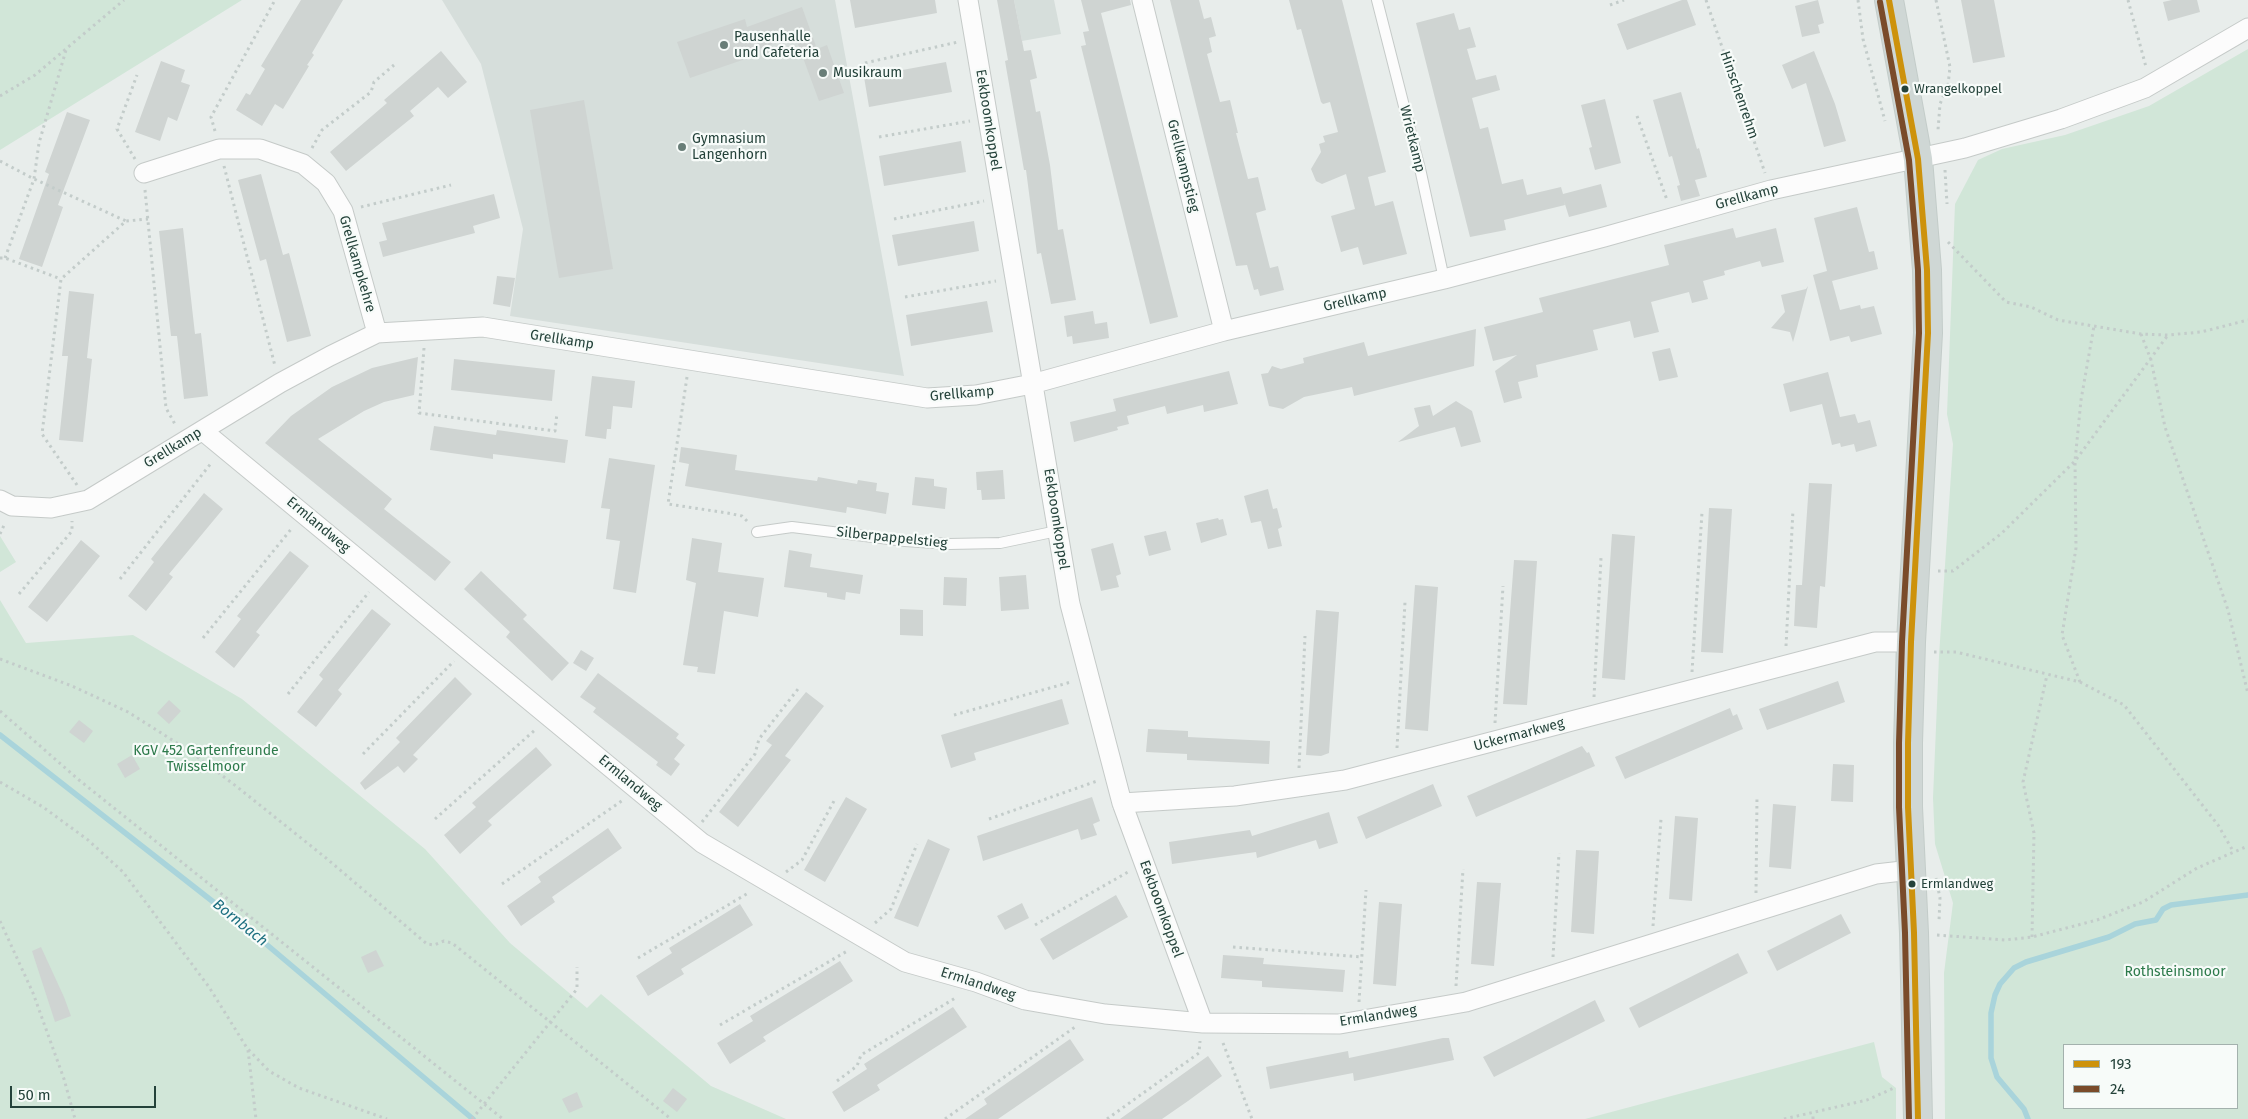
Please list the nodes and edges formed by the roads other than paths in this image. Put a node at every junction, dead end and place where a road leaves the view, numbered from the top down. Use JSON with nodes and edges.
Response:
{"nodes":[{"id":1,"x":968,"y":0,"type":"edge"},
{"id":2,"x":1142,"y":0,"type":"edge"},
{"id":3,"x":1376,"y":0,"type":"edge"},
{"id":4,"x":1889,"y":0,"type":"edge"},
{"id":5,"x":2248,"y":28,"type":"edge"},
{"id":6,"x":1930,"y":157,"type":"junction"},
{"id":7,"x":144,"y":174,"type":"road end"},
{"id":8,"x":1444,"y":279,"type":"junction"},
{"id":9,"x":1224,"y":331,"type":"junction"},
{"id":10,"x":377,"y":333,"type":"junction"},
{"id":11,"x":1032,"y":384,"type":"junction"},
{"id":12,"x":203,"y":431,"type":"junction"},
{"id":13,"x":0,"y":500,"type":"edge"},
{"id":14,"x":757,"y":532,"type":"road end"},
{"id":15,"x":1057,"y":532,"type":"junction"},
{"id":16,"x":1920,"y":647,"type":"junction"},
{"id":17,"x":1122,"y":803,"type":"junction"},
{"id":18,"x":1923,"y":871,"type":"junction"},
{"id":19,"x":1203,"y":1023,"type":"junction"},
{"id":20,"x":1918,"y":1119,"type":"edge"}],
"edges":[{"from":1,"to":11,"type":"street","name":"Eekboomkoppel"},
{"from":2,"to":9,"type":"street","name":"Grellkampstieg"},
{"from":3,"to":8,"type":"lane","name":"Wrietkamp"},
{"from":4,"to":6,"type":"main road"},
{"from":5,"to":6,"type":"street"},
{"from":6,"to":8,"type":"street","name":"Grellkamp"},
{"from":6,"to":16,"type":"main road"},
{"from":7,"to":10,"type":"street","name":"Grellkampkehre"},
{"from":8,"to":9,"type":"street","name":"Grellkamp"},
{"from":9,"to":11,"type":"street","name":"Grellkamp"},
{"from":10,"to":11,"type":"street","name":"Grellkamp"},
{"from":10,"to":12,"type":"street","name":"Grellkamp"},
{"from":11,"to":15,"type":"street","name":"Eekboomkoppel"},
{"from":12,"to":13,"type":"street","name":"Grellkamp"},
{"from":12,"to":19,"type":"street","name":"Ermlandweg"},
{"from":14,"to":15,"type":"lane","name":"Silberpappelstieg"},
{"from":15,"to":17,"type":"street","name":"Eekboomkoppel"},
{"from":16,"to":17,"type":"street","name":"Uckermarkweg"},
{"from":16,"to":18,"type":"main road"},
{"from":17,"to":19,"type":"street","name":"Eekboomkoppel"},
{"from":18,"to":19,"type":"street","name":"Ermlandweg"},
{"from":18,"to":20,"type":"main road"}]}
